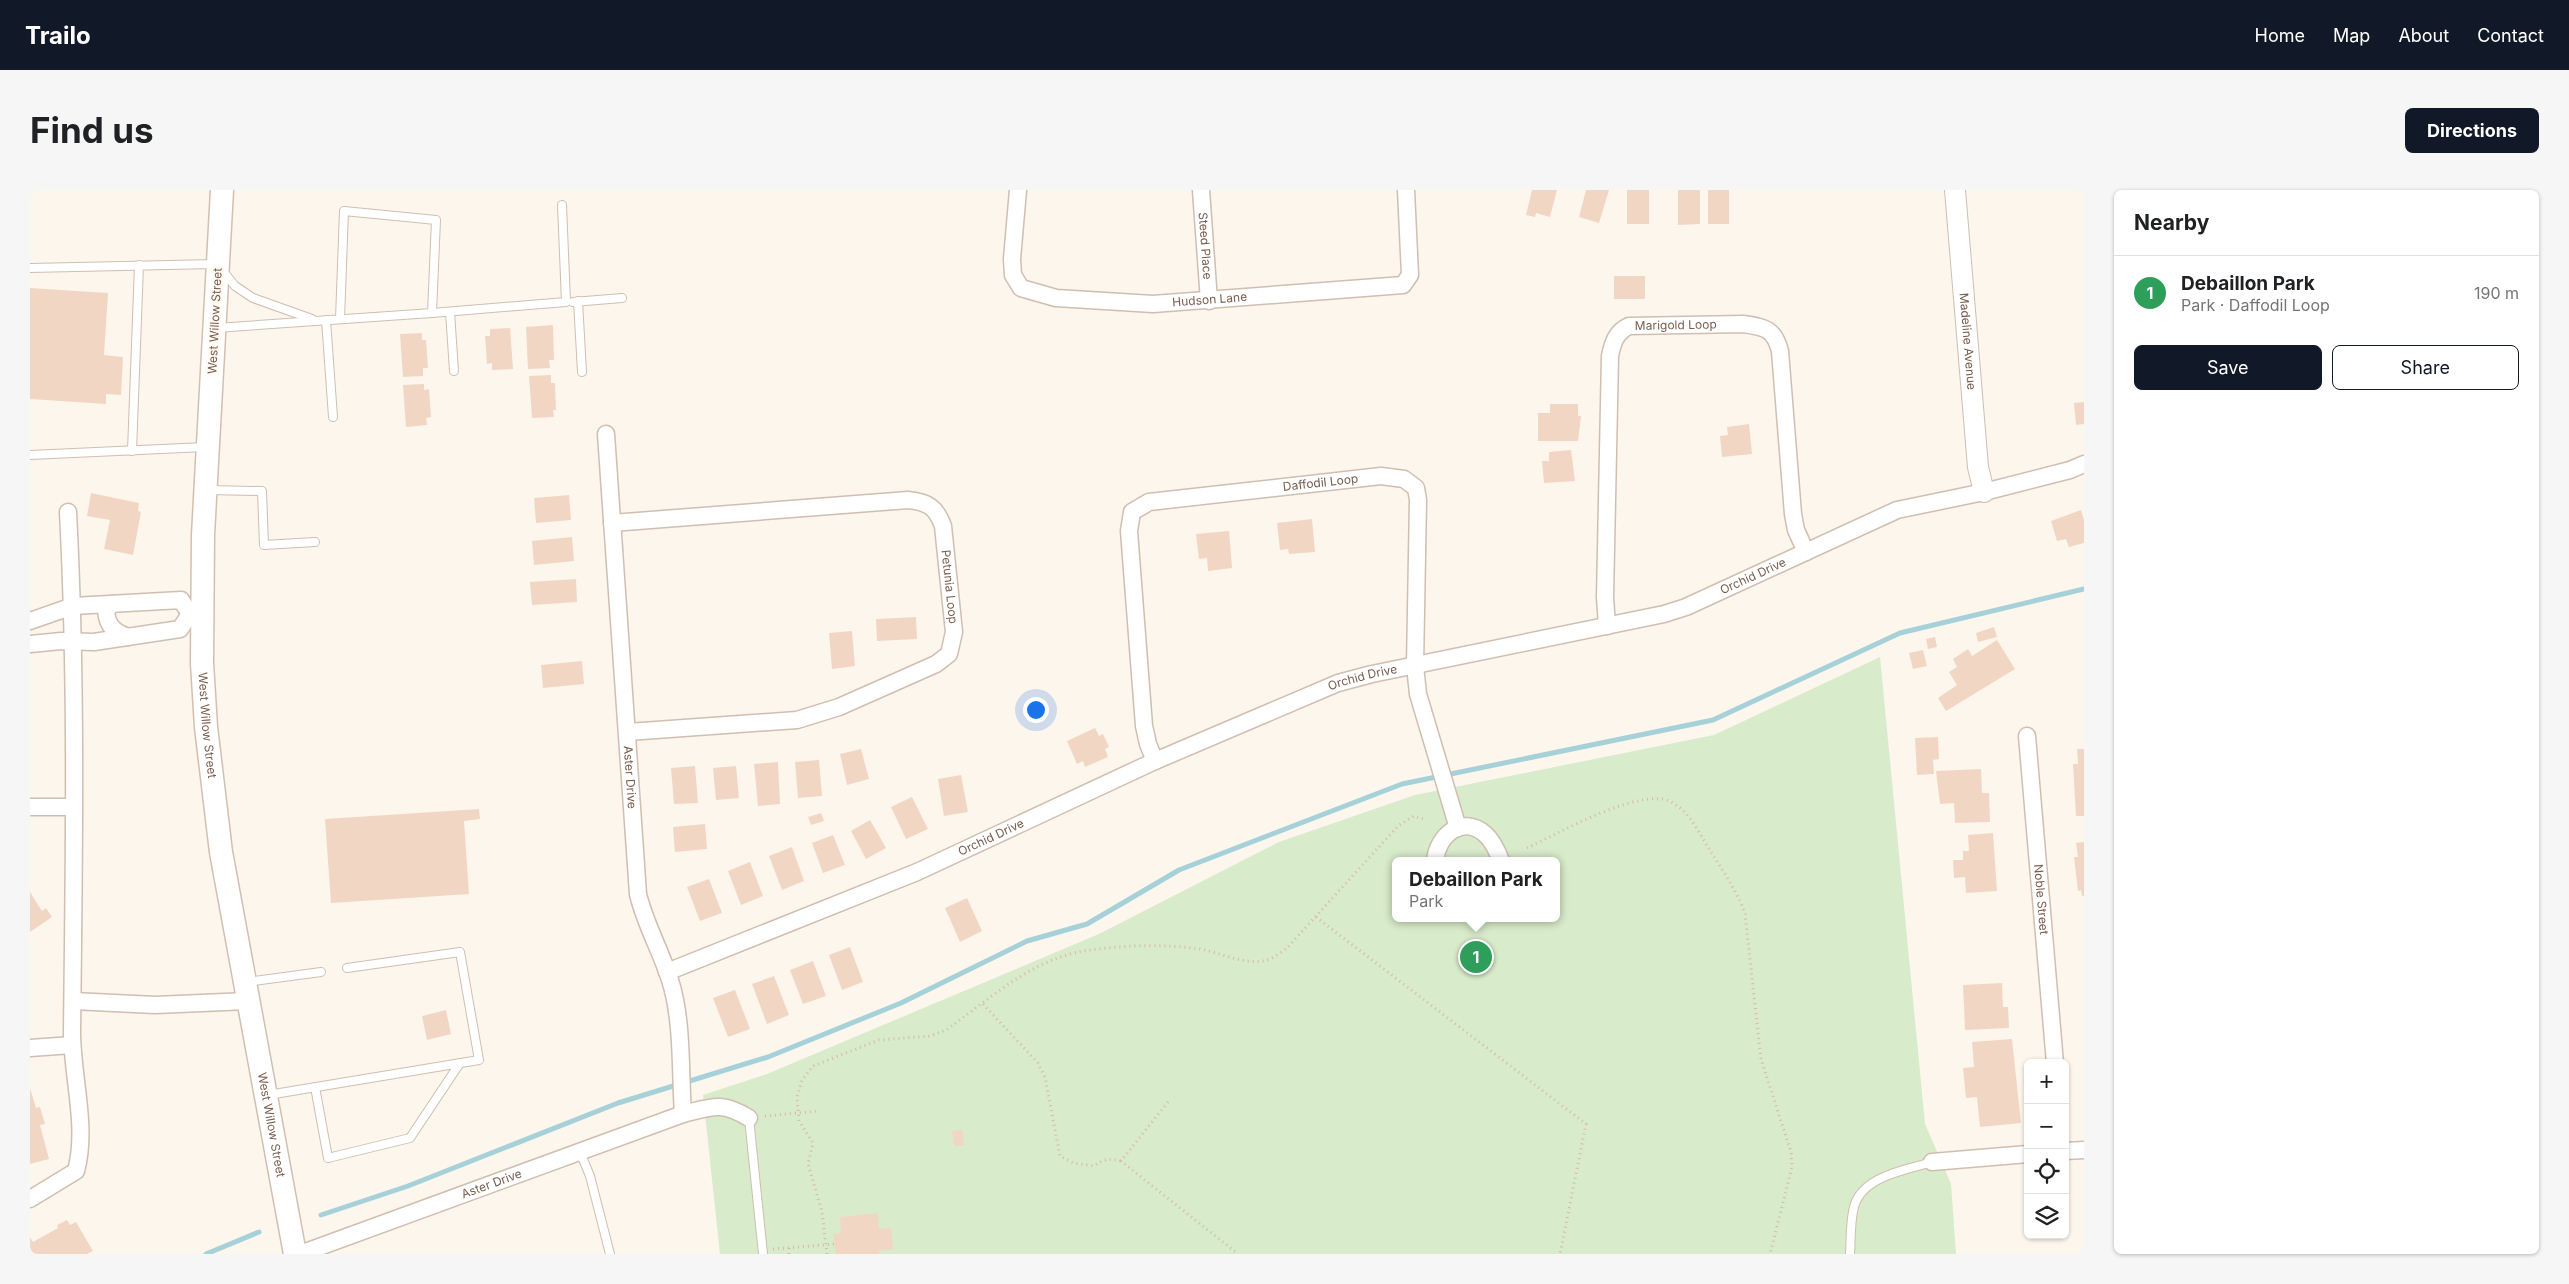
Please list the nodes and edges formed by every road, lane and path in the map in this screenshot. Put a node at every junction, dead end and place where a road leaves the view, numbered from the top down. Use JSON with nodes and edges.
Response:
{"nodes":[{"id":1,"x":222,"y":190,"type":"edge"},
{"id":2,"x":1018,"y":190,"type":"edge"},
{"id":3,"x":1201,"y":190,"type":"edge"},
{"id":4,"x":1406,"y":190,"type":"edge"},
{"id":5,"x":1955,"y":190,"type":"edge"},
{"id":6,"x":562,"y":205,"type":"dead end"},
{"id":7,"x":218,"y":264,"type":"junction"},
{"id":8,"x":138,"y":265,"type":"junction"},
{"id":9,"x":30,"y":268,"type":"edge"},
{"id":10,"x":622,"y":298,"type":"dead end"},
{"id":11,"x":578,"y":301,"type":"junction"},
{"id":12,"x":1209,"y":301,"type":"junction"},
{"id":13,"x":566,"y":302,"type":"junction"},
{"id":14,"x":450,"y":312,"type":"junction"},
{"id":15,"x":432,"y":313,"type":"junction"},
{"id":16,"x":340,"y":319,"type":"junction"},
{"id":17,"x":326,"y":320,"type":"junction"},
{"id":18,"x":316,"y":321,"type":"junction"},
{"id":19,"x":214,"y":328,"type":"junction"},
{"id":20,"x":454,"y":372,"type":"dead end"},
{"id":21,"x":582,"y":372,"type":"dead end"},
{"id":22,"x":333,"y":417,"type":"dead end"},
{"id":23,"x":606,"y":434,"type":"dead end"},
{"id":24,"x":207,"y":447,"type":"junction"},
{"id":25,"x":132,"y":451,"type":"junction"},
{"id":26,"x":30,"y":455,"type":"edge"},
{"id":27,"x":2084,"y":464,"type":"edge"},
{"id":28,"x":205,"y":490,"type":"junction"},
{"id":29,"x":1984,"y":492,"type":"junction"},
{"id":30,"x":68,"y":512,"type":"dead end"},
{"id":31,"x":612,"y":523,"type":"junction"},
{"id":32,"x":315,"y":542,"type":"dead end"},
{"id":33,"x":1806,"y":552,"type":"junction"},
{"id":34,"x":112,"y":604,"type":"junction"},
{"id":35,"x":73,"y":606,"type":"junction"},
{"id":36,"x":196,"y":614,"type":"junction"},
{"id":37,"x":30,"y":621,"type":"edge"},
{"id":38,"x":1607,"y":626,"type":"junction"},
{"id":39,"x":128,"y":637,"type":"junction"},
{"id":40,"x":74,"y":641,"type":"junction"},
{"id":41,"x":30,"y":644,"type":"edge"},
{"id":42,"x":1416,"y":666,"type":"junction"},
{"id":43,"x":628,"y":732,"type":"junction"},
{"id":44,"x":2028,"y":736,"type":"dead end"},
{"id":45,"x":1156,"y":761,"type":"junction"},
{"id":46,"x":30,"y":807,"type":"edge"},
{"id":47,"x":73,"y":807,"type":"junction"},
{"id":48,"x":1426,"y":820,"type":"dead end"},
{"id":49,"x":1458,"y":828,"type":"junction"},
{"id":50,"x":1526,"y":848,"type":"dead end"},
{"id":51,"x":1435,"y":857,"type":"edge"},
{"id":52,"x":1499,"y":857,"type":"edge"},
{"id":53,"x":1316,"y":917,"type":"junction"},
{"id":54,"x":348,"y":968,"type":"dead end"},
{"id":55,"x":321,"y":972,"type":"dead end"},
{"id":56,"x":667,"y":972,"type":"junction"},
{"id":57,"x":247,"y":992,"type":"junction"},
{"id":58,"x":73,"y":1001,"type":"junction"},
{"id":59,"x":983,"y":1004,"type":"junction"},
{"id":60,"x":72,"y":1045,"type":"junction"},
{"id":61,"x":30,"y":1048,"type":"edge"},
{"id":62,"x":2055,"y":1059,"type":"edge"},
{"id":63,"x":460,"y":1063,"type":"junction"},
{"id":64,"x":315,"y":1088,"type":"junction"},
{"id":65,"x":266,"y":1095,"type":"junction"},
{"id":66,"x":1168,"y":1102,"type":"dead end"},
{"id":67,"x":818,"y":1111,"type":"dead end"},
{"id":68,"x":798,"y":1113,"type":"junction"},
{"id":69,"x":683,"y":1114,"type":"junction"},
{"id":70,"x":749,"y":1118,"type":"junction"},
{"id":71,"x":2084,"y":1150,"type":"edge"},
{"id":72,"x":2069,"y":1151,"type":"edge"},
{"id":73,"x":580,"y":1152,"type":"junction"},
{"id":74,"x":2024,"y":1154,"type":"edge"},
{"id":75,"x":1121,"y":1161,"type":"junction"},
{"id":76,"x":1932,"y":1162,"type":"joint"},
{"id":77,"x":30,"y":1200,"type":"edge"},
{"id":78,"x":835,"y":1244,"type":"dead end"},
{"id":79,"x":826,"y":1245,"type":"junction"},
{"id":80,"x":789,"y":1248,"type":"junction"},
{"id":81,"x":762,"y":1252,"type":"edge"},
{"id":82,"x":295,"y":1254,"type":"edge"},
{"id":83,"x":300,"y":1254,"type":"edge"},
{"id":84,"x":610,"y":1254,"type":"edge"},
{"id":85,"x":790,"y":1254,"type":"edge"},
{"id":86,"x":827,"y":1254,"type":"edge"},
{"id":87,"x":1238,"y":1254,"type":"edge"},
{"id":88,"x":1560,"y":1254,"type":"edge"},
{"id":89,"x":1770,"y":1254,"type":"edge"},
{"id":90,"x":1850,"y":1254,"type":"edge"}],
"edges":[{"from":1,"to":7,"type":"main road","name":"West Willow Street"},
{"from":2,"to":12,"type":"street","name":"Hudson Lane"},
{"from":3,"to":12,"type":"street","name":"Steed Place"},
{"from":4,"to":12,"type":"street","name":"Hudson Lane"},
{"from":5,"to":29,"type":"street","name":"Madeline Avenue"},
{"from":6,"to":13,"type":"lane"},
{"from":7,"to":8,"type":"lane"},
{"from":7,"to":18,"type":"lane"},
{"from":7,"to":19,"type":"main road","name":"West Willow Street"},
{"from":8,"to":9,"type":"lane"},
{"from":8,"to":25,"type":"lane"},
{"from":10,"to":11,"type":"lane"},
{"from":11,"to":13,"type":"lane"},
{"from":11,"to":21,"type":"lane"},
{"from":13,"to":14,"type":"lane"},
{"from":14,"to":15,"type":"lane"},
{"from":14,"to":20,"type":"lane"},
{"from":15,"to":16,"type":"lane"},
{"from":15,"to":16,"type":"lane"},
{"from":16,"to":17,"type":"lane"},
{"from":17,"to":18,"type":"lane"},
{"from":17,"to":22,"type":"lane"},
{"from":18,"to":19,"type":"lane"},
{"from":19,"to":24,"type":"main road","name":"West Willow Street"},
{"from":23,"to":31,"type":"street","name":"Aster Drive"},
{"from":24,"to":25,"type":"lane"},
{"from":24,"to":28,"type":"main road","name":"West Willow Street"},
{"from":25,"to":26,"type":"lane"},
{"from":27,"to":29,"type":"street","name":"Orchid Drive"},
{"from":28,"to":32,"type":"lane"},
{"from":28,"to":36,"type":"main road","name":"West Willow Street"},
{"from":29,"to":33,"type":"street","name":"Orchid Drive"},
{"from":30,"to":35,"type":"street"},
{"from":31,"to":43,"type":"street","name":"Aster Drive"},
{"from":31,"to":43,"type":"street","name":"Petunia Loop"},
{"from":33,"to":38,"type":"street","name":"Orchid Drive"},
{"from":33,"to":38,"type":"street","name":"Marigold Loop"},
{"from":34,"to":35,"type":"street"},
{"from":34,"to":36,"type":"street"},
{"from":34,"to":39,"type":"street"},
{"from":35,"to":37,"type":"street"},
{"from":35,"to":40,"type":"street"},
{"from":36,"to":39,"type":"street"},
{"from":36,"to":57,"type":"main road","name":"West Willow Street"},
{"from":38,"to":42,"type":"street","name":"Orchid Drive"},
{"from":39,"to":40,"type":"street"},
{"from":40,"to":41,"type":"street"},
{"from":40,"to":47,"type":"street"},
{"from":42,"to":45,"type":"street","name":"Orchid Drive"},
{"from":42,"to":45,"type":"street","name":"Daffodil Loop"},
{"from":42,"to":49,"type":"street","name":"Daffodil Loop"},
{"from":43,"to":56,"type":"street","name":"Aster Drive"},
{"from":44,"to":62,"type":"street","name":"Noble Street"},
{"from":45,"to":56,"type":"street","name":"Orchid Drive"},
{"from":46,"to":47,"type":"street"},
{"from":47,"to":58,"type":"street"},
{"from":48,"to":53,"type":"path"},
{"from":49,"to":51,"type":"street"},
{"from":49,"to":52,"type":"street"},
{"from":50,"to":89,"type":"path"},
{"from":53,"to":59,"type":"path"},
{"from":53,"to":88,"type":"path"},
{"from":54,"to":63,"type":"lane"},
{"from":55,"to":57,"type":"lane"},
{"from":56,"to":69,"type":"street","name":"Aster Drive"},
{"from":57,"to":58,"type":"street"},
{"from":57,"to":65,"type":"main road","name":"West Willow Street"},
{"from":58,"to":60,"type":"street"},
{"from":59,"to":68,"type":"path"},
{"from":59,"to":75,"type":"path"},
{"from":60,"to":61,"type":"street"},
{"from":60,"to":77,"type":"street"},
{"from":63,"to":64,"type":"lane"},
{"from":63,"to":64,"type":"lane"},
{"from":64,"to":65,"type":"lane"},
{"from":65,"to":82,"type":"main road","name":"West Willow Street"},
{"from":66,"to":75,"type":"path"},
{"from":67,"to":68,"type":"path"},
{"from":68,"to":70,"type":"path"},
{"from":68,"to":79,"type":"path"},
{"from":69,"to":70,"type":"street","name":"Aster Drive"},
{"from":69,"to":73,"type":"street","name":"Aster Drive"},
{"from":70,"to":81,"type":"lane"},
{"from":71,"to":72,"type":"street"},
{"from":73,"to":83,"type":"street","name":"Aster Drive"},
{"from":73,"to":84,"type":"lane"},
{"from":74,"to":76,"type":"street"},
{"from":75,"to":87,"type":"path"},
{"from":76,"to":90,"type":"lane"},
{"from":78,"to":79,"type":"path"},
{"from":79,"to":80,"type":"path"},
{"from":79,"to":86,"type":"path"},
{"from":80,"to":81,"type":"path"},
{"from":80,"to":85,"type":"path"}]}
